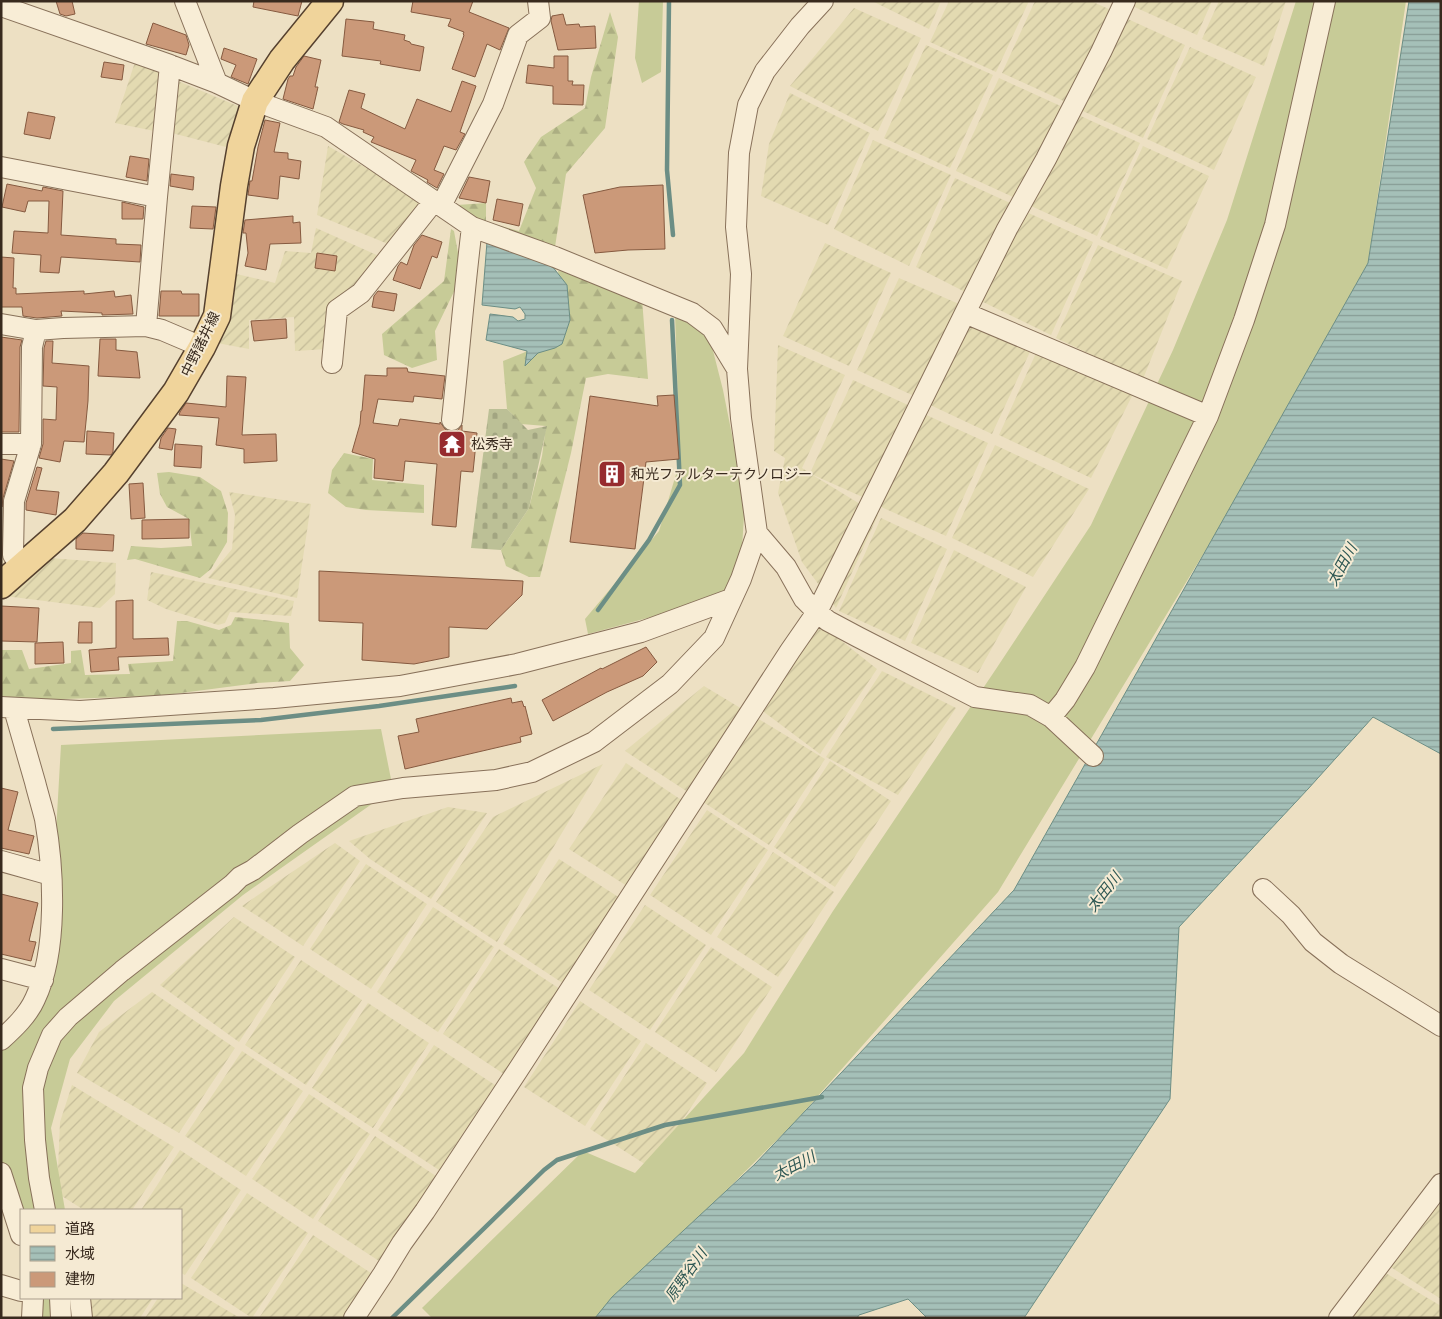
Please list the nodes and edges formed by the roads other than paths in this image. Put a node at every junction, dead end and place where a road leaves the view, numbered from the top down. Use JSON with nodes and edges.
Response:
{"nodes":[{"id":1,"x":185,"y":1,"type":"edge"},
{"id":2,"x":330,"y":1,"type":"edge"},
{"id":3,"x":538,"y":1,"type":"edge"},
{"id":4,"x":823,"y":1,"type":"edge"},
{"id":5,"x":1125,"y":1,"type":"edge"},
{"id":6,"x":1325,"y":1,"type":"edge"},
{"id":7,"x":1,"y":6,"type":"edge"},
{"id":8,"x":170,"y":65,"type":"junction"},
{"id":9,"x":217,"y":83,"type":"junction"},
{"id":10,"x":256,"y":100,"type":"junction"},
{"id":11,"x":1,"y":167,"type":"edge"},
{"id":12,"x":157,"y":197,"type":"junction"},
{"id":13,"x":438,"y":203,"type":"junction"},
{"id":14,"x":472,"y":227,"type":"junction"},
{"id":15,"x":965,"y":313,"type":"junction"},
{"id":16,"x":1,"y":324,"type":"edge"},
{"id":17,"x":146,"y":326,"type":"junction"},
{"id":18,"x":36,"y":330,"type":"junction"},
{"id":19,"x":202,"y":347,"type":"junction"},
{"id":20,"x":332,"y":363,"type":"dead end"},
{"id":21,"x":736,"y":369,"type":"junction"},
{"id":22,"x":1208,"y":416,"type":"junction"},
{"id":23,"x":452,"y":420,"type":"dead end"},
{"id":24,"x":1,"y":444,"type":"edge"},
{"id":25,"x":31,"y":444,"type":"junction"},
{"id":26,"x":757,"y":533,"type":"junction"},
{"id":27,"x":22,"y":567,"type":"junction"},
{"id":28,"x":1,"y":585,"type":"edge"},
{"id":29,"x":731,"y":599,"type":"junction"},
{"id":30,"x":817,"y":612,"type":"junction"},
{"id":31,"x":8,"y":708,"type":"edge"},
{"id":32,"x":1051,"y":717,"type":"junction"},
{"id":33,"x":1093,"y":756,"type":"dead end"},
{"id":34,"x":1,"y":861,"type":"edge"},
{"id":35,"x":51,"y":875,"type":"junction"},
{"id":36,"x":1263,"y":889,"type":"dead end"},
{"id":37,"x":1,"y":969,"type":"edge"},
{"id":38,"x":43,"y":980,"type":"junction"},
{"id":39,"x":1441,"y":1026,"type":"edge"},
{"id":40,"x":1,"y":1040,"type":"edge"},
{"id":41,"x":35,"y":1140,"type":"junction"},
{"id":42,"x":2,"y":1177,"type":"edge"},
{"id":43,"x":1441,"y":1184,"type":"edge"},
{"id":44,"x":45,"y":1209,"type":"edge"},
{"id":45,"x":58,"y":1209,"type":"edge"},
{"id":46,"x":20,"y":1232,"type":"edge"},
{"id":47,"x":1,"y":1285,"type":"edge"},
{"id":48,"x":20,"y":1291,"type":"edge"},
{"id":49,"x":33,"y":1299,"type":"edge"},
{"id":50,"x":60,"y":1299,"type":"edge"},
{"id":51,"x":80,"y":1299,"type":"edge"},
{"id":52,"x":32,"y":1318,"type":"edge"},
{"id":53,"x":61,"y":1318,"type":"edge"},
{"id":54,"x":82,"y":1318,"type":"edge"},
{"id":55,"x":354,"y":1318,"type":"edge"},
{"id":56,"x":1339,"y":1318,"type":"edge"}],
"edges":[{"from":1,"to":9,"type":"street"},
{"from":2,"to":10,"type":"main road","name":"中野諸井線"},
{"from":3,"to":13,"type":"street"},
{"from":4,"to":21,"type":"street"},
{"from":5,"to":15,"type":"street"},
{"from":6,"to":22,"type":"street"},
{"from":7,"to":8,"type":"street"},
{"from":8,"to":9,"type":"street"},
{"from":8,"to":12,"type":"street"},
{"from":9,"to":10,"type":"street"},
{"from":10,"to":13,"type":"street"},
{"from":10,"to":19,"type":"main road","name":"中野諸井線"},
{"from":11,"to":12,"type":"street"},
{"from":12,"to":17,"type":"street"},
{"from":13,"to":14,"type":"street"},
{"from":13,"to":20,"type":"street"},
{"from":14,"to":21,"type":"street"},
{"from":14,"to":23,"type":"street"},
{"from":15,"to":22,"type":"street"},
{"from":15,"to":30,"type":"street"},
{"from":16,"to":18,"type":"street"},
{"from":17,"to":18,"type":"street"},
{"from":17,"to":19,"type":"street"},
{"from":18,"to":25,"type":"street"},
{"from":19,"to":27,"type":"main road","name":"中野諸井線"},
{"from":21,"to":26,"type":"street"},
{"from":22,"to":32,"type":"street"},
{"from":24,"to":25,"type":"street"},
{"from":25,"to":27,"type":"street"},
{"from":26,"to":29,"type":"street"},
{"from":26,"to":30,"type":"street"},
{"from":27,"to":28,"type":"main road","name":"中野諸井線"},
{"from":29,"to":31,"type":"street"},
{"from":29,"to":41,"type":"street"},
{"from":30,"to":32,"type":"street"},
{"from":30,"to":55,"type":"street"},
{"from":31,"to":35,"type":"street"},
{"from":32,"to":33,"type":"street"},
{"from":34,"to":35,"type":"street"},
{"from":35,"to":38,"type":"street"},
{"from":36,"to":39,"type":"street"},
{"from":37,"to":38,"type":"street"},
{"from":38,"to":40,"type":"street"},
{"from":41,"to":44,"type":"street"},
{"from":41,"to":45,"type":"street"},
{"from":42,"to":46,"type":"street"},
{"from":43,"to":56,"type":"street"},
{"from":47,"to":48,"type":"street"},
{"from":49,"to":52,"type":"street"},
{"from":50,"to":53,"type":"street"},
{"from":51,"to":54,"type":"street"}]}
